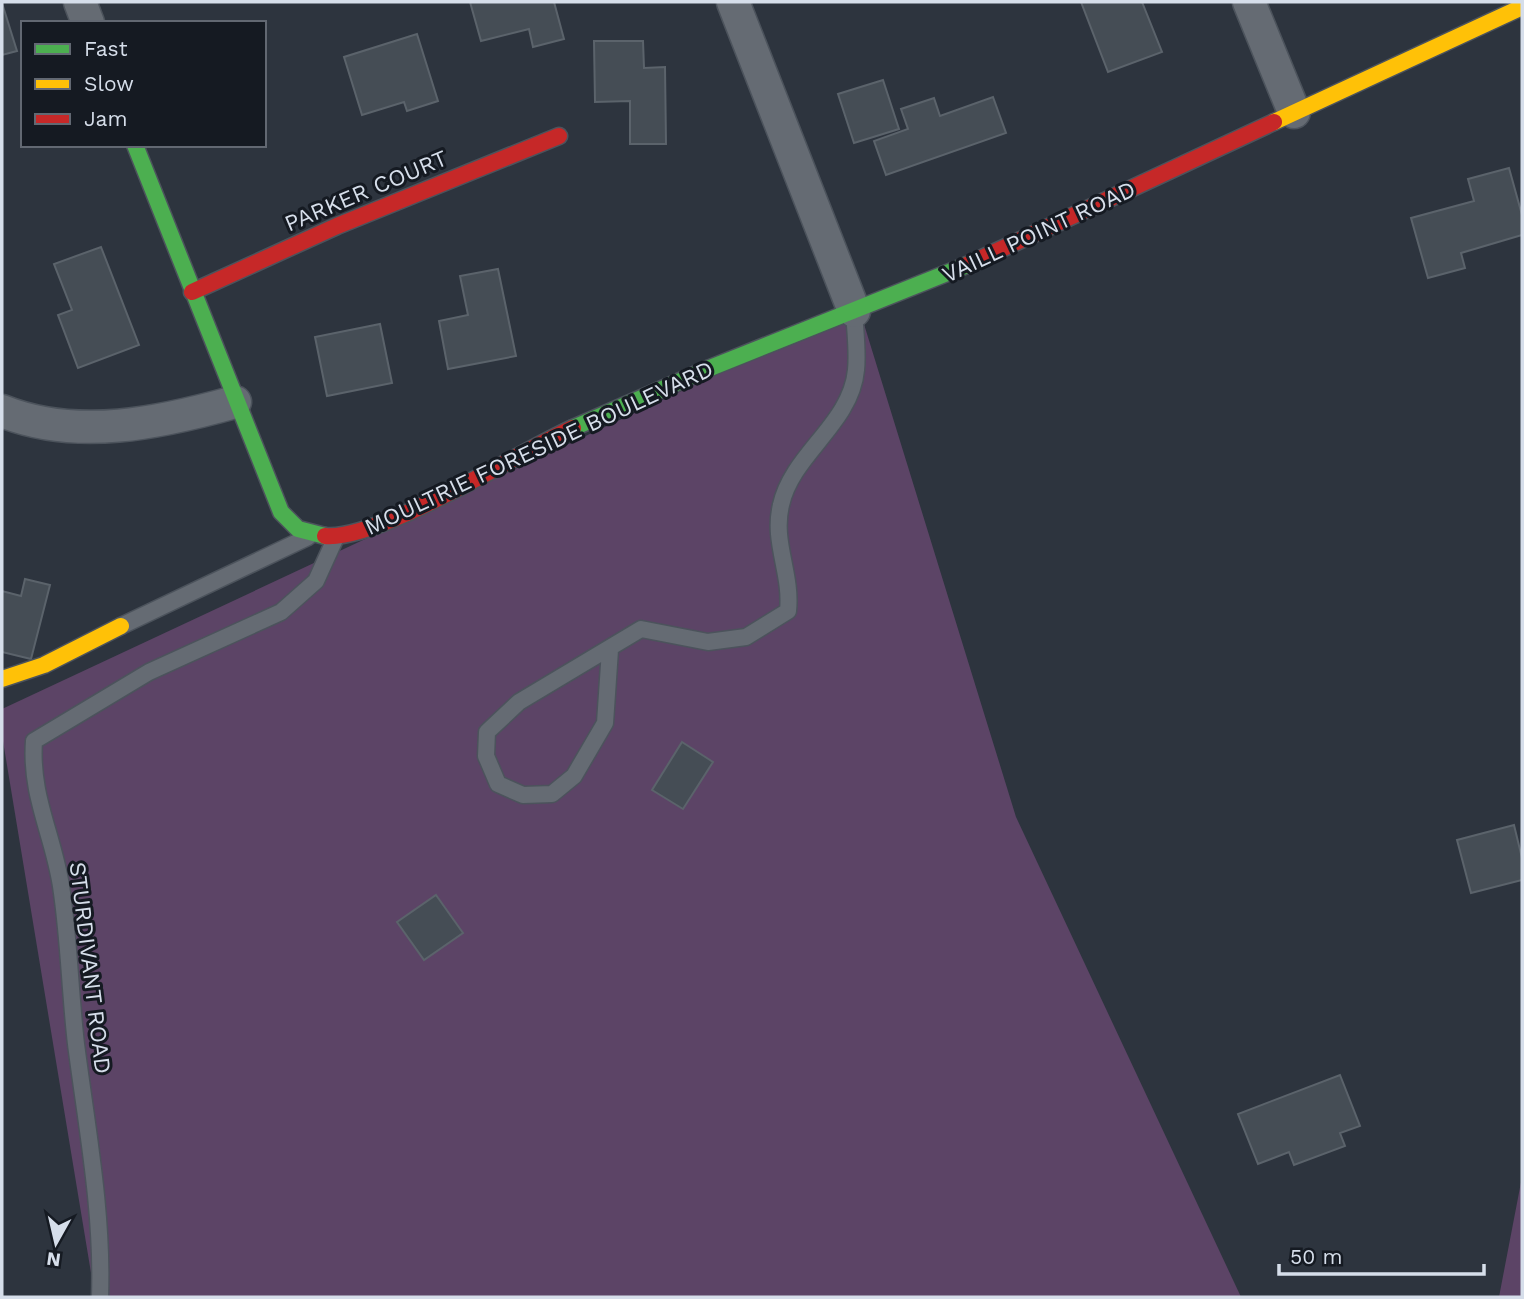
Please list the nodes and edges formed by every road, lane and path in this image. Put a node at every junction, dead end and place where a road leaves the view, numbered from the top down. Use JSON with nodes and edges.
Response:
{"nodes":[{"id":1,"x":80,"y":2,"type":"edge"},
{"id":2,"x":733,"y":2,"type":"edge"},
{"id":3,"x":1249,"y":2,"type":"edge"},
{"id":4,"x":1522,"y":7,"type":"edge"},
{"id":5,"x":87,"y":21,"type":"edge"},
{"id":6,"x":1294,"y":112,"type":"junction"},
{"id":7,"x":559,"y":136,"type":"dead end"},
{"id":8,"x":136,"y":147,"type":"edge"},
{"id":9,"x":192,"y":292,"type":"junction"},
{"id":10,"x":854,"y":311,"type":"junction"},
{"id":11,"x":234,"y":402,"type":"junction"},
{"id":12,"x":2,"y":411,"type":"edge"},
{"id":13,"x":313,"y":535,"type":"junction"},
{"id":14,"x":336,"y":537,"type":"junction"},
{"id":15,"x":121,"y":626,"type":"joint"},
{"id":16,"x":610,"y":650,"type":"junction"},
{"id":17,"x":2,"y":679,"type":"edge"},
{"id":18,"x":100,"y":1297,"type":"edge"}],
"edges":[{"from":1,"to":5,"type":"street"},
{"from":2,"to":10,"type":"street"},
{"from":3,"to":6,"type":"street"},
{"from":4,"to":6,"type":"street","name":"VAILL POINT ROAD"},
{"from":6,"to":10,"type":"street","name":"VAILL POINT ROAD"},
{"from":7,"to":9,"type":"street","name":"PARKER COURT"},
{"from":8,"to":9,"type":"street","name":"MOULTRIE FORESIDE BOULEVARD"},
{"from":9,"to":11,"type":"street","name":"MOULTRIE FORESIDE BOULEVARD"},
{"from":10,"to":14,"type":"street","name":"MOULTRIE FORESIDE BOULEVARD"},
{"from":10,"to":16,"type":"lane"},
{"from":11,"to":12,"type":"street"},
{"from":11,"to":13,"type":"street","name":"MOULTRIE FORESIDE BOULEVARD"},
{"from":13,"to":14,"type":"street","name":"MOULTRIE FORESIDE BOULEVARD"},
{"from":13,"to":15,"type":"lane"},
{"from":14,"to":18,"type":"lane","name":"STURDIVANT ROAD"},
{"from":15,"to":17,"type":"street"},
{"from":16,"to":16,"type":"lane"}]}
